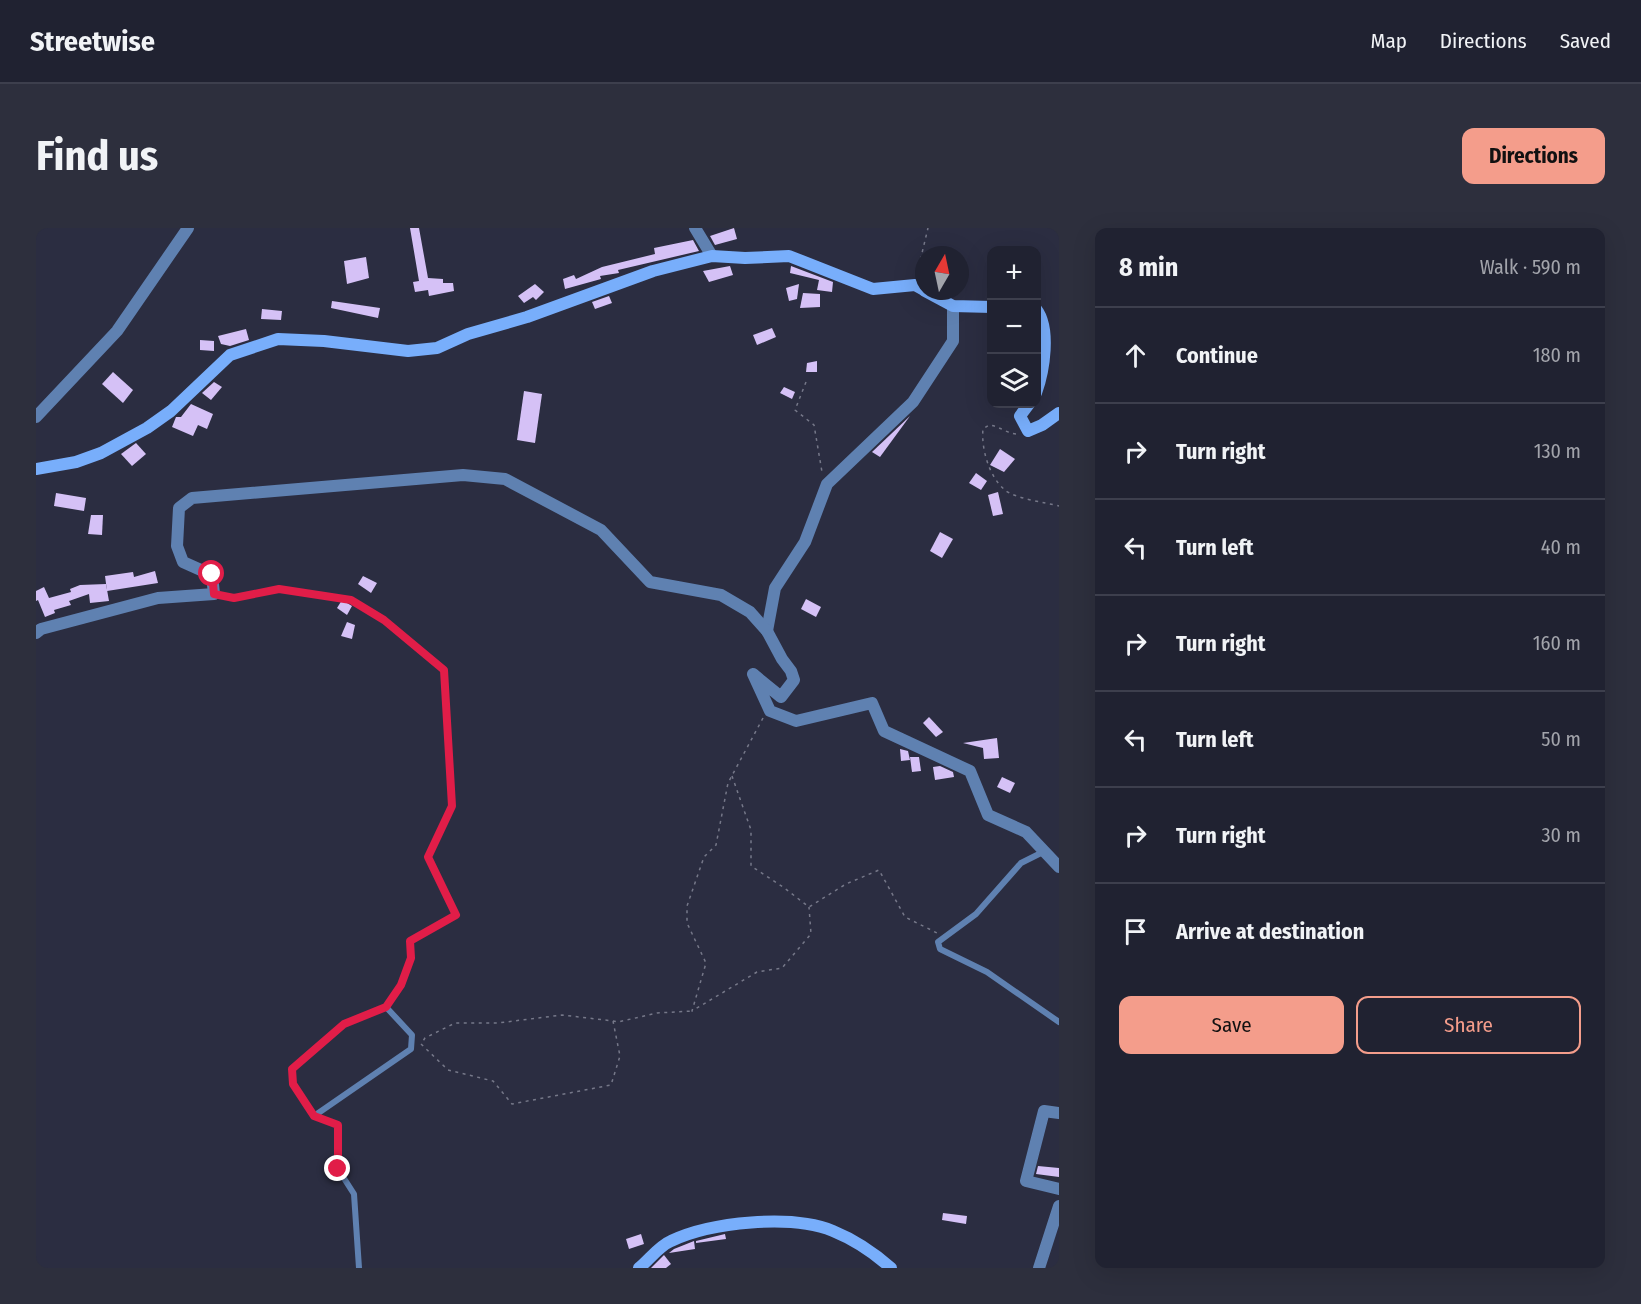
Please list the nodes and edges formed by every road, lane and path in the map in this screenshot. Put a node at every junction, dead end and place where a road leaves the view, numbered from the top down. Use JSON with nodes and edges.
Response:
{"nodes":[{"id":1,"x":188,"y":228,"type":"edge"},
{"id":2,"x":695,"y":228,"type":"edge"},
{"id":3,"x":928,"y":228,"type":"edge"},
{"id":4,"x":926,"y":246,"type":"edge"},
{"id":5,"x":712,"y":256,"type":"junction"},
{"id":6,"x":915,"y":289,"type":"edge"},
{"id":7,"x":942,"y":300,"type":"edge"},
{"id":8,"x":953,"y":306,"type":"junction"},
{"id":9,"x":987,"y":307,"type":"edge"},
{"id":10,"x":1041,"y":326,"type":"edge"},
{"id":11,"x":1041,"y":371,"type":"edge"},
{"id":12,"x":806,"y":382,"type":"dead end"},
{"id":13,"x":1026,"y":408,"type":"edge"},
{"id":14,"x":1059,"y":413,"type":"edge"},
{"id":15,"x":36,"y":417,"type":"edge"},
{"id":16,"x":1028,"y":431,"type":"junction"},
{"id":17,"x":36,"y":469,"type":"edge"},
{"id":18,"x":826,"y":484,"type":"junction"},
{"id":19,"x":1059,"y":506,"type":"edge"},
{"id":20,"x":214,"y":594,"type":"junction"},
{"id":21,"x":767,"y":631,"type":"junction"},
{"id":22,"x":36,"y":633,"type":"edge"},
{"id":23,"x":770,"y":711,"type":"junction"},
{"id":24,"x":732,"y":776,"type":"junction"},
{"id":25,"x":1045,"y":851,"type":"junction"},
{"id":26,"x":1059,"y":867,"type":"edge"},
{"id":27,"x":809,"y":908,"type":"junction"},
{"id":28,"x":945,"y":937,"type":"junction"},
{"id":29,"x":386,"y":1007,"type":"junction"},
{"id":30,"x":692,"y":1011,"type":"junction"},
{"id":31,"x":613,"y":1021,"type":"junction"},
{"id":32,"x":1059,"y":1022,"type":"edge"},
{"id":33,"x":1059,"y":1113,"type":"edge"},
{"id":34,"x":314,"y":1116,"type":"junction"},
{"id":35,"x":1059,"y":1188,"type":"edge"},
{"id":36,"x":1059,"y":1206,"type":"edge"},
{"id":37,"x":359,"y":1268,"type":"edge"},
{"id":38,"x":639,"y":1268,"type":"edge"},
{"id":39,"x":891,"y":1268,"type":"edge"},
{"id":40,"x":1039,"y":1268,"type":"edge"}],
"edges":[{"from":1,"to":15,"type":"street"},
{"from":2,"to":5,"type":"street"},
{"from":3,"to":4,"type":"path"},
{"from":5,"to":6,"type":"main road"},
{"from":5,"to":17,"type":"main road"},
{"from":7,"to":8,"type":"main road"},
{"from":8,"to":9,"type":"main road"},
{"from":8,"to":18,"type":"street"},
{"from":10,"to":11,"type":"main road"},
{"from":12,"to":18,"type":"path"},
{"from":13,"to":16,"type":"main road"},
{"from":14,"to":16,"type":"main road"},
{"from":16,"to":19,"type":"path"},
{"from":18,"to":21,"type":"street"},
{"from":20,"to":21,"type":"street"},
{"from":20,"to":22,"type":"street"},
{"from":20,"to":29,"type":"path"},
{"from":21,"to":23,"type":"street"},
{"from":23,"to":24,"type":"path"},
{"from":23,"to":25,"type":"street"},
{"from":24,"to":27,"type":"path"},
{"from":24,"to":30,"type":"path"},
{"from":25,"to":26,"type":"street"},
{"from":25,"to":28,"type":"lane"},
{"from":27,"to":28,"type":"path"},
{"from":27,"to":30,"type":"path"},
{"from":28,"to":32,"type":"lane"},
{"from":29,"to":34,"type":"lane"},
{"from":29,"to":34,"type":"lane"},
{"from":30,"to":31,"type":"path"},
{"from":31,"to":31,"type":"path"},
{"from":33,"to":35,"type":"street"},
{"from":34,"to":37,"type":"lane"},
{"from":36,"to":40,"type":"street"},
{"from":38,"to":39,"type":"main road"}]}
